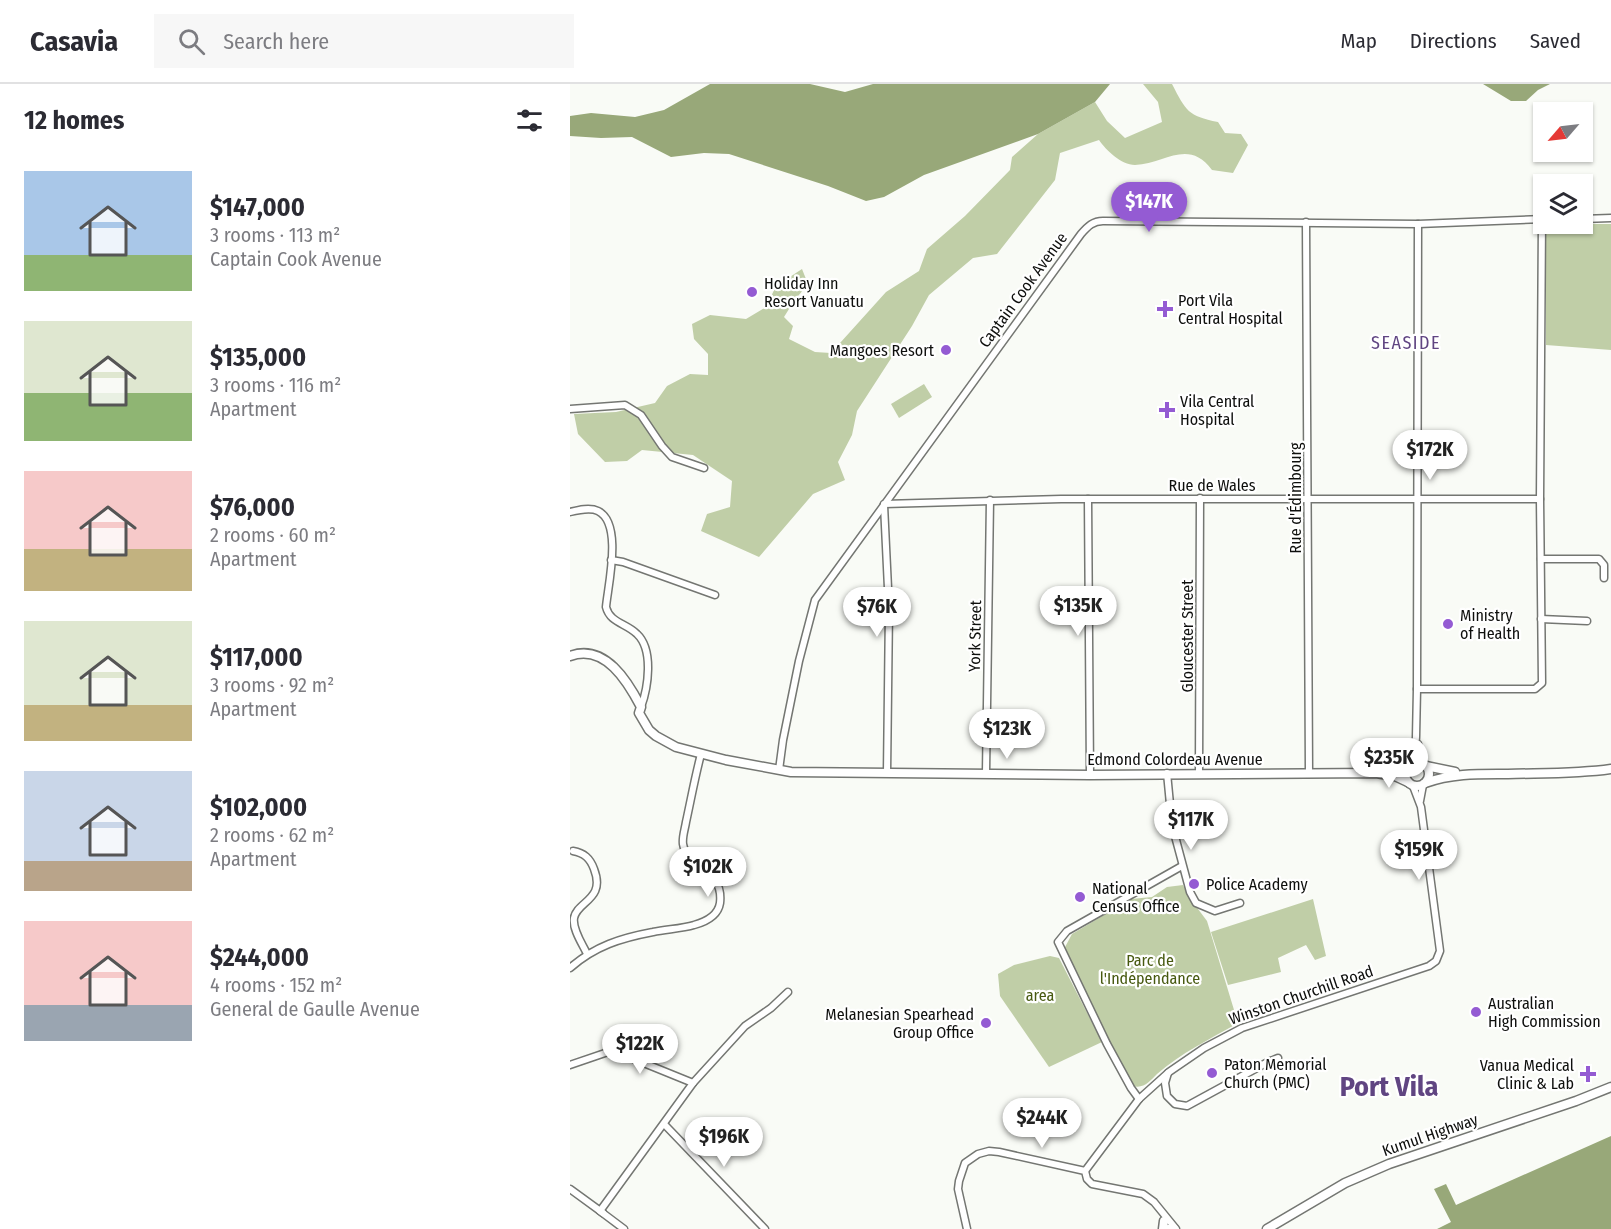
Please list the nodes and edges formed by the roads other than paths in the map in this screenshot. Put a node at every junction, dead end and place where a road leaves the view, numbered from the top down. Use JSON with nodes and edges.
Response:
{"nodes":[{"id":1,"x":1611,"y":218,"type":"edge"},
{"id":2,"x":1533,"y":219,"type":"edge"},
{"id":3,"x":1593,"y":219,"type":"edge"},
{"id":4,"x":1306,"y":222,"type":"junction"},
{"id":5,"x":1418,"y":224,"type":"junction"},
{"id":6,"x":1543,"y":234,"type":"edge"},
{"id":7,"x":570,"y":409,"type":"edge"},
{"id":8,"x":704,"y":468,"type":"dead end"},
{"id":9,"x":1200,"y":498,"type":"junction"},
{"id":10,"x":1308,"y":498,"type":"junction"},
{"id":11,"x":1088,"y":499,"type":"junction"},
{"id":12,"x":1540,"y":499,"type":"junction"},
{"id":13,"x":990,"y":500,"type":"junction"},
{"id":14,"x":1418,"y":500,"type":"junction"},
{"id":15,"x":884,"y":504,"type":"junction"},
{"id":16,"x":570,"y":512,"type":"edge"},
{"id":17,"x":1541,"y":559,"type":"junction"},
{"id":18,"x":611,"y":560,"type":"junction"},
{"id":19,"x":1604,"y":578,"type":"dead end"},
{"id":20,"x":715,"y":595,"type":"dead end"},
{"id":21,"x":1541,"y":619,"type":"junction"},
{"id":22,"x":1587,"y":621,"type":"dead end"},
{"id":23,"x":570,"y":656,"type":"edge"},
{"id":24,"x":1417,"y":689,"type":"junction"},
{"id":25,"x":640,"y":707,"type":"junction"},
{"id":26,"x":701,"y":754,"type":"junction"},
{"id":27,"x":1417,"y":764,"type":"junction"},
{"id":28,"x":1611,"y":769,"type":"edge"},
{"id":29,"x":779,"y":770,"type":"junction"},
{"id":30,"x":887,"y":773,"type":"junction"},
{"id":31,"x":986,"y":773,"type":"junction"},
{"id":32,"x":1167,"y":773,"type":"junction"},
{"id":33,"x":1309,"y":773,"type":"junction"},
{"id":34,"x":1376,"y":773,"type":"junction"},
{"id":35,"x":1199,"y":774,"type":"junction"},
{"id":36,"x":1465,"y":774,"type":"junction"},
{"id":37,"x":1090,"y":775,"type":"junction"},
{"id":38,"x":1417,"y":784,"type":"junction"},
{"id":39,"x":573,"y":851,"type":"dead end"},
{"id":40,"x":1182,"y":866,"type":"junction"},
{"id":41,"x":1240,"y":903,"type":"dead end"},
{"id":42,"x":587,"y":954,"type":"junction"},
{"id":43,"x":570,"y":968,"type":"edge"},
{"id":44,"x":788,"y":992,"type":"dead end"},
{"id":45,"x":1278,"y":1058,"type":"dead end"},
{"id":46,"x":570,"y":1065,"type":"edge"},
{"id":47,"x":1169,"y":1072,"type":"junction"},
{"id":48,"x":693,"y":1083,"type":"junction"},
{"id":49,"x":1611,"y":1087,"type":"edge"},
{"id":50,"x":1139,"y":1099,"type":"junction"},
{"id":51,"x":664,"y":1124,"type":"junction"},
{"id":52,"x":1085,"y":1171,"type":"junction"},
{"id":53,"x":570,"y":1189,"type":"edge"},
{"id":54,"x":603,"y":1213,"type":"junction"},
{"id":55,"x":1168,"y":1225,"type":"edge"},
{"id":56,"x":624,"y":1229,"type":"edge"},
{"id":57,"x":765,"y":1229,"type":"edge"},
{"id":58,"x":967,"y":1229,"type":"edge"},
{"id":59,"x":1267,"y":1229,"type":"edge"}],
"edges":[{"from":1,"to":3,"type":"street"},
{"from":2,"to":5,"type":"street","name":"Captain Cook Avenue"},
{"from":4,"to":5,"type":"street","name":"Captain Cook Avenue"},
{"from":4,"to":10,"type":"street","name":"Rue d'Édimbourg"},
{"from":4,"to":15,"type":"street","name":"Captain Cook Avenue"},
{"from":5,"to":14,"type":"street"},
{"from":6,"to":12,"type":"street"},
{"from":7,"to":8,"type":"street"},
{"from":9,"to":10,"type":"street","name":"Rue de Wales"},
{"from":9,"to":11,"type":"street","name":"Rue de Wales"},
{"from":9,"to":35,"type":"street","name":"Gloucester Street"},
{"from":10,"to":14,"type":"street","name":"Rue de Wales"},
{"from":10,"to":33,"type":"street","name":"Rue d'Édimbourg"},
{"from":11,"to":13,"type":"street","name":"Rue de Wales"},
{"from":11,"to":37,"type":"street"},
{"from":12,"to":14,"type":"street","name":"Rue de Wales"},
{"from":12,"to":17,"type":"street"},
{"from":13,"to":15,"type":"street","name":"Rue de Wales"},
{"from":13,"to":31,"type":"street","name":"York Street"},
{"from":14,"to":24,"type":"street"},
{"from":15,"to":29,"type":"street","name":"Captain Cook Avenue"},
{"from":15,"to":30,"type":"street"},
{"from":16,"to":18,"type":"street"},
{"from":17,"to":19,"type":"street"},
{"from":17,"to":21,"type":"street"},
{"from":18,"to":20,"type":"street"},
{"from":18,"to":25,"type":"street"},
{"from":21,"to":22,"type":"street"},
{"from":21,"to":24,"type":"street"},
{"from":23,"to":25,"type":"street","name":"Edmond Colordeau Avenue"},
{"from":24,"to":27,"type":"street"},
{"from":25,"to":26,"type":"street","name":"Edmond Colordeau Avenue"},
{"from":26,"to":29,"type":"street","name":"Edmond Colordeau Avenue"},
{"from":26,"to":42,"type":"street"},
{"from":27,"to":34,"type":"street"},
{"from":27,"to":36,"type":"street"},
{"from":27,"to":38,"type":"street"},
{"from":27,"to":38,"type":"street"},
{"from":28,"to":36,"type":"street"},
{"from":29,"to":30,"type":"street","name":"Edmond Colordeau Avenue"},
{"from":30,"to":31,"type":"street","name":"Edmond Colordeau Avenue"},
{"from":31,"to":37,"type":"street","name":"Edmond Colordeau Avenue"},
{"from":32,"to":35,"type":"street","name":"Edmond Colordeau Avenue"},
{"from":32,"to":37,"type":"street","name":"Edmond Colordeau Avenue"},
{"from":32,"to":40,"type":"street"},
{"from":33,"to":34,"type":"street","name":"Edmond Colordeau Avenue"},
{"from":33,"to":35,"type":"street","name":"Edmond Colordeau Avenue"},
{"from":34,"to":38,"type":"street"},
{"from":36,"to":38,"type":"street"},
{"from":38,"to":47,"type":"street","name":"Winston Churchill Road"},
{"from":39,"to":42,"type":"street"},
{"from":40,"to":41,"type":"street"},
{"from":40,"to":50,"type":"street"},
{"from":42,"to":43,"type":"street"},
{"from":44,"to":48,"type":"street"},
{"from":45,"to":47,"type":"street"},
{"from":46,"to":48,"type":"street"},
{"from":47,"to":50,"type":"street","name":"Winston Churchill Road"},
{"from":48,"to":51,"type":"street"},
{"from":49,"to":59,"type":"street","name":"Kumul Highway"},
{"from":50,"to":52,"type":"street","name":"Winston Churchill Road"},
{"from":51,"to":54,"type":"street"},
{"from":51,"to":57,"type":"street"},
{"from":52,"to":55,"type":"street"},
{"from":52,"to":58,"type":"street"},
{"from":53,"to":54,"type":"street"},
{"from":54,"to":56,"type":"street"}]}
